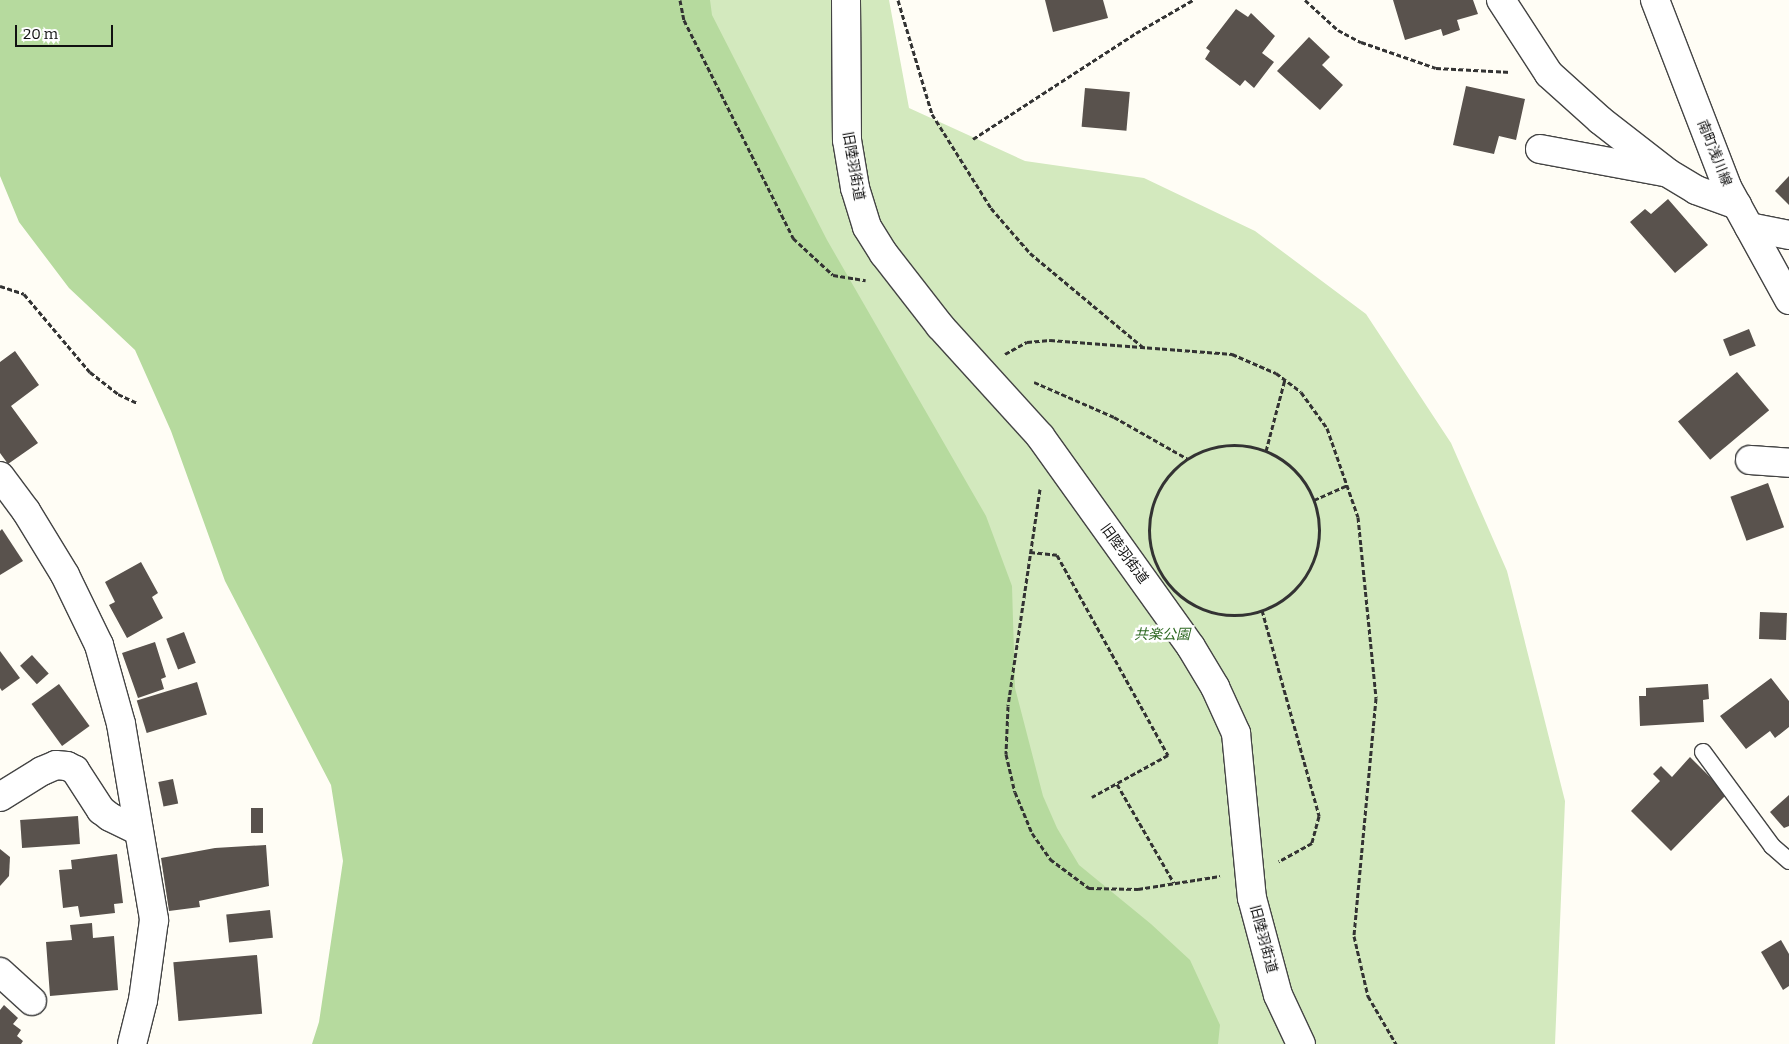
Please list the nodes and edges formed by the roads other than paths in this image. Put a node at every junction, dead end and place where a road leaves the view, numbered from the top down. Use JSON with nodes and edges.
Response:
{"nodes":[{"id":1,"x":846,"y":0,"type":"edge"},
{"id":2,"x":1501,"y":0,"type":"edge"},
{"id":3,"x":1655,"y":0,"type":"edge"},
{"id":4,"x":1540,"y":149,"type":"dead end"},
{"id":5,"x":1668,"y":173,"type":"junction"},
{"id":6,"x":1743,"y":216,"type":"junction"},
{"id":7,"x":1789,"y":235,"type":"edge"},
{"id":8,"x":1789,"y":300,"type":"edge"},
{"id":9,"x":1750,"y":460,"type":"dead end"},
{"id":10,"x":1789,"y":463,"type":"edge"},
{"id":11,"x":0,"y":476,"type":"edge"},
{"id":12,"x":1703,"y":752,"type":"dead end"},
{"id":13,"x":0,"y":797,"type":"edge"},
{"id":14,"x":139,"y":831,"type":"junction"},
{"id":15,"x":1789,"y":861,"type":"edge"},
{"id":16,"x":0,"y":972,"type":"edge"},
{"id":17,"x":32,"y":1001,"type":"dead end"},
{"id":18,"x":132,"y":1044,"type":"edge"},
{"id":19,"x":1301,"y":1044,"type":"edge"}],
"edges":[{"from":1,"to":19,"type":"street","name":"旧陸羽街道"},
{"from":2,"to":5,"type":"street"},
{"from":3,"to":6,"type":"street","name":"南町浅川線"},
{"from":4,"to":5,"type":"street"},
{"from":5,"to":6,"type":"street"},
{"from":6,"to":7,"type":"street"},
{"from":6,"to":8,"type":"street","name":"南町浅川線"},
{"from":9,"to":10,"type":"street"},
{"from":11,"to":14,"type":"street"},
{"from":12,"to":15,"type":"lane"},
{"from":13,"to":14,"type":"street"},
{"from":14,"to":18,"type":"street"},
{"from":16,"to":17,"type":"street"}]}
